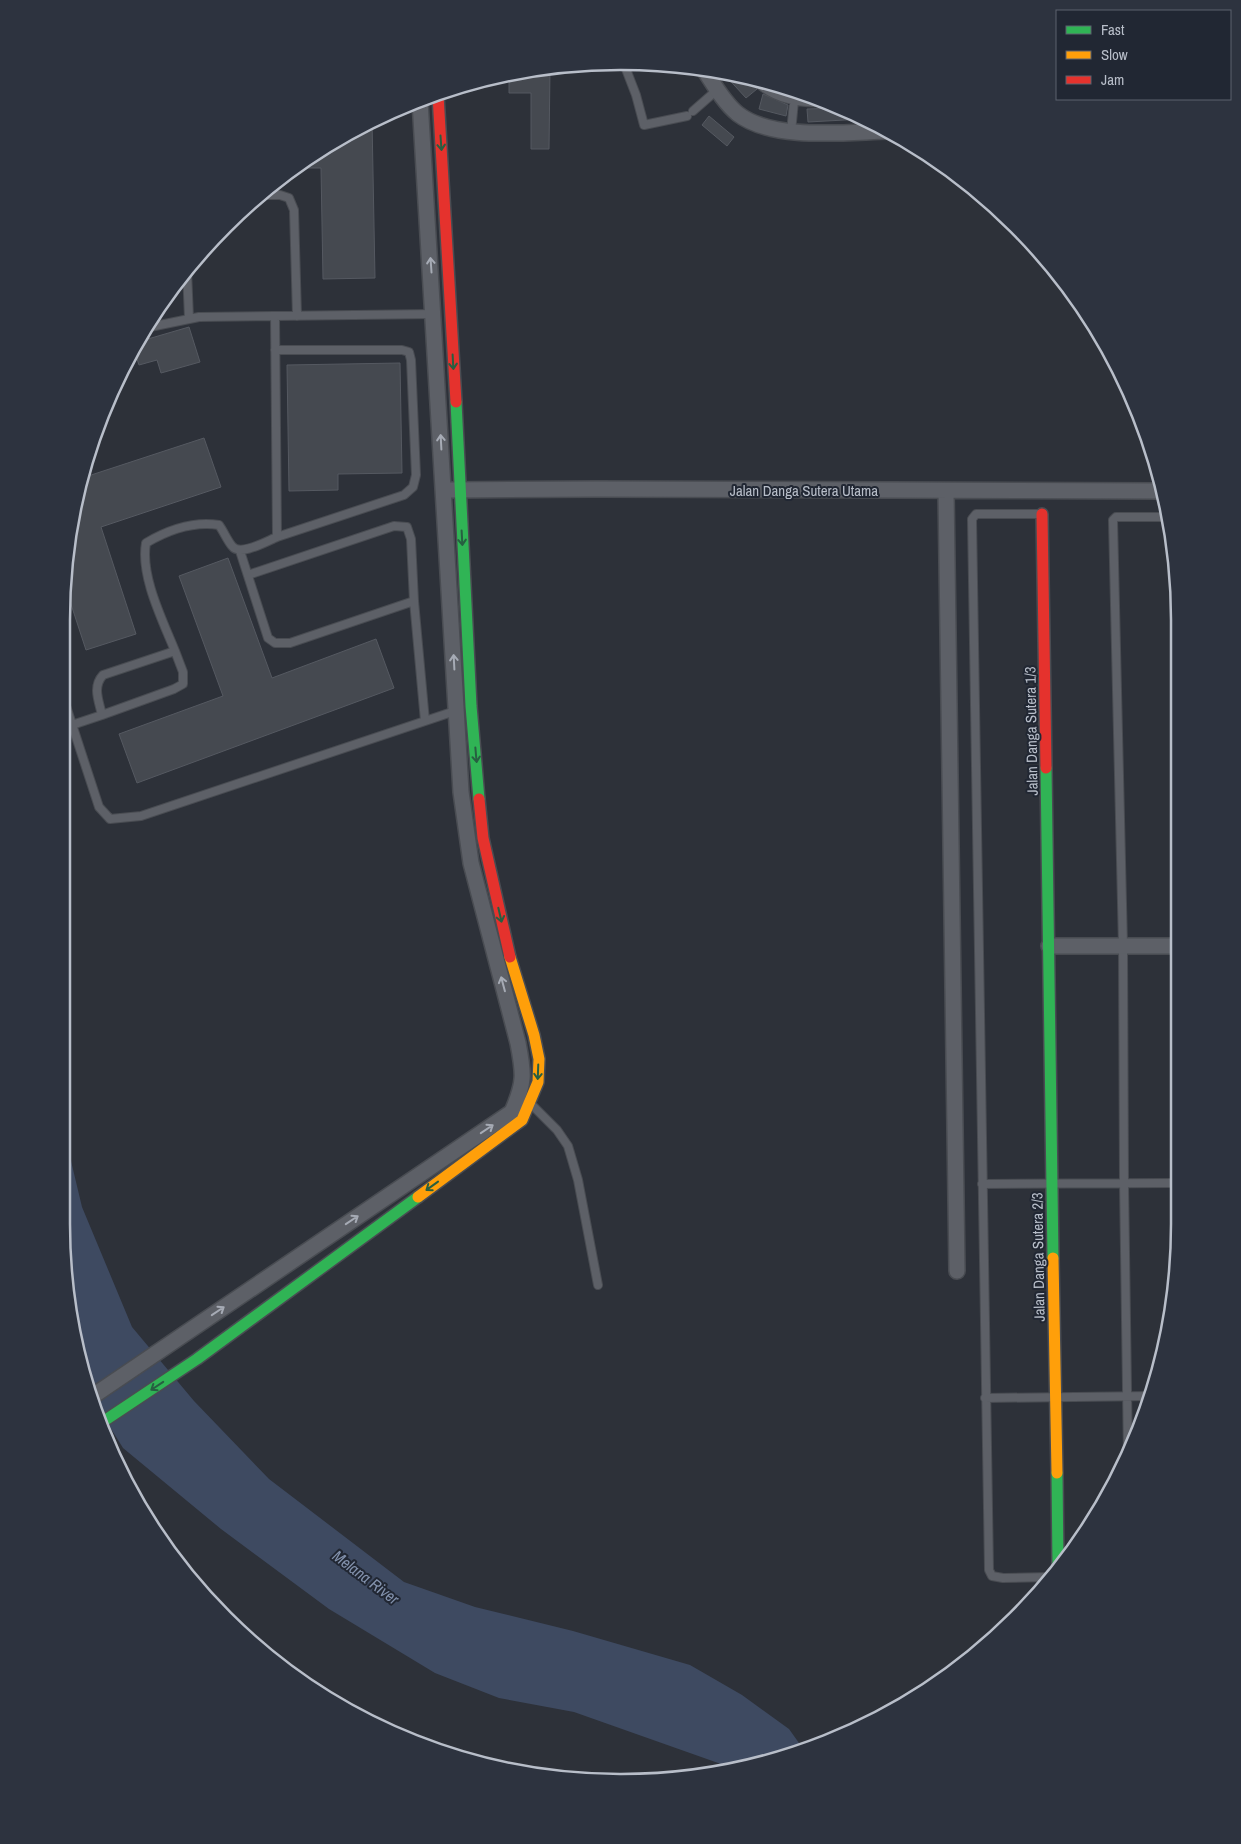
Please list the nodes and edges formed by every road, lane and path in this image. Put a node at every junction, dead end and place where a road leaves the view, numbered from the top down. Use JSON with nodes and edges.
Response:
{"nodes":[{"id":1,"x":626,"y":70,"type":"edge"},
{"id":2,"x":709,"y":78,"type":"edge"},
{"id":3,"x":717,"y":90,"type":"junction"},
{"id":4,"x":772,"y":92,"type":"edge"},
{"id":5,"x":438,"y":101,"type":"edge"},
{"id":6,"x":794,"y":102,"type":"junction"},
{"id":7,"x":805,"y":102,"type":"edge"},
{"id":8,"x":420,"y":108,"type":"edge"},
{"id":9,"x":872,"y":131,"type":"edge"},
{"id":10,"x":790,"y":132,"type":"junction"},
{"id":11,"x":272,"y":195,"type":"edge"},
{"id":12,"x":187,"y":281,"type":"edge"},
{"id":13,"x":451,"y":313,"type":"junction"},
{"id":14,"x":434,"y":314,"type":"junction"},
{"id":15,"x":274,"y":316,"type":"junction"},
{"id":16,"x":297,"y":316,"type":"junction"},
{"id":17,"x":189,"y":318,"type":"junction"},
{"id":18,"x":156,"y":326,"type":"edge"},
{"id":19,"x":275,"y":350,"type":"junction"},
{"id":20,"x":452,"y":490,"type":"junction"},
{"id":21,"x":946,"y":491,"type":"junction"},
{"id":22,"x":1155,"y":491,"type":"edge"},
{"id":23,"x":1042,"y":514,"type":"joint"},
{"id":24,"x":1161,"y":517,"type":"edge"},
{"id":25,"x":277,"y":537,"type":"junction"},
{"id":26,"x":240,"y":551,"type":"junction"},
{"id":27,"x":248,"y":576,"type":"junction"},
{"id":28,"x":414,"y":601,"type":"junction"},
{"id":29,"x":175,"y":652,"type":"junction"},
{"id":30,"x":464,"y":708,"type":"junction"},
{"id":31,"x":102,"y":715,"type":"junction"},
{"id":32,"x":70,"y":719,"type":"edge"},
{"id":33,"x":425,"y":721,"type":"junction"},
{"id":34,"x":72,"y":725,"type":"junction"},
{"id":35,"x":1049,"y":946,"type":"junction"},
{"id":36,"x":1123,"y":946,"type":"junction"},
{"id":37,"x":1171,"y":946,"type":"edge"},
{"id":38,"x":530,"y":1103,"type":"junction"},
{"id":39,"x":1124,"y":1183,"type":"junction"},
{"id":40,"x":1171,"y":1183,"type":"edge"},
{"id":41,"x":982,"y":1184,"type":"junction"},
{"id":42,"x":1052,"y":1184,"type":"junction"},
{"id":43,"x":957,"y":1271,"type":"dead end"},
{"id":44,"x":598,"y":1285,"type":"dead end"},
{"id":45,"x":97,"y":1393,"type":"edge"},
{"id":46,"x":1143,"y":1396,"type":"edge"},
{"id":47,"x":1055,"y":1397,"type":"junction"},
{"id":48,"x":1127,"y":1397,"type":"junction"},
{"id":49,"x":985,"y":1398,"type":"junction"},
{"id":50,"x":106,"y":1419,"type":"edge"},
{"id":51,"x":1128,"y":1437,"type":"edge"},
{"id":52,"x":1058,"y":1558,"type":"edge"},
{"id":53,"x":1041,"y":1577,"type":"edge"}],
"edges":[{"from":1,"to":3,"type":"lane"},
{"from":2,"to":3,"type":"street"},
{"from":3,"to":10,"type":"street"},
{"from":4,"to":6,"type":"lane"},
{"from":5,"to":13,"type":"street","one_way":true},
{"from":6,"to":7,"type":"lane"},
{"from":6,"to":10,"type":"lane"},
{"from":14,"to":8,"type":"street","one_way":true},
{"from":9,"to":10,"type":"street"},
{"from":11,"to":16,"type":"lane"},
{"from":12,"to":17,"type":"lane"},
{"from":13,"to":14,"type":"street"},
{"from":13,"to":20,"type":"street","one_way":true},
{"from":14,"to":16,"type":"lane"},
{"from":20,"to":14,"type":"street","one_way":true},
{"from":15,"to":16,"type":"lane"},
{"from":15,"to":17,"type":"lane"},
{"from":15,"to":19,"type":"lane"},
{"from":17,"to":18,"type":"lane"},
{"from":19,"to":25,"type":"lane"},
{"from":19,"to":25,"type":"lane"},
{"from":20,"to":21,"type":"street","name":"Jalan Danga Sutera Utama"},
{"from":20,"to":30,"type":"street"},
{"from":21,"to":22,"type":"street","name":"Jalan Danga Sutera Utama"},
{"from":21,"to":43,"type":"street"},
{"from":23,"to":35,"type":"street","name":"Jalan Danga Sutera 1/3"},
{"from":23,"to":41,"type":"lane"},
{"from":24,"to":36,"type":"lane"},
{"from":25,"to":26,"type":"lane"},
{"from":26,"to":27,"type":"lane"},
{"from":26,"to":29,"type":"lane"},
{"from":27,"to":28,"type":"lane"},
{"from":27,"to":28,"type":"lane"},
{"from":28,"to":33,"type":"lane"},
{"from":29,"to":31,"type":"lane"},
{"from":29,"to":31,"type":"lane"},
{"from":30,"to":33,"type":"lane"},
{"from":30,"to":38,"type":"street","one_way":true},
{"from":45,"to":30,"type":"street","one_way":true},
{"from":31,"to":34,"type":"lane"},
{"from":32,"to":34,"type":"lane"},
{"from":33,"to":34,"type":"lane"},
{"from":35,"to":36,"type":"street"},
{"from":35,"to":42,"type":"street","name":"Jalan Danga Sutera 2/3"},
{"from":36,"to":37,"type":"street"},
{"from":36,"to":39,"type":"lane"},
{"from":38,"to":44,"type":"lane"},
{"from":38,"to":50,"type":"street","one_way":true},
{"from":39,"to":40,"type":"lane"},
{"from":39,"to":42,"type":"lane"},
{"from":39,"to":48,"type":"lane"},
{"from":41,"to":42,"type":"lane"},
{"from":41,"to":49,"type":"lane"},
{"from":42,"to":47,"type":"street","name":"Jalan Danga Sutera 2/3"},
{"from":46,"to":48,"type":"lane"},
{"from":47,"to":48,"type":"lane"},
{"from":47,"to":49,"type":"lane"},
{"from":47,"to":52,"type":"street","name":"Jalan Danga Sutera 2/3"},
{"from":48,"to":51,"type":"lane"},
{"from":49,"to":53,"type":"lane"}]}
